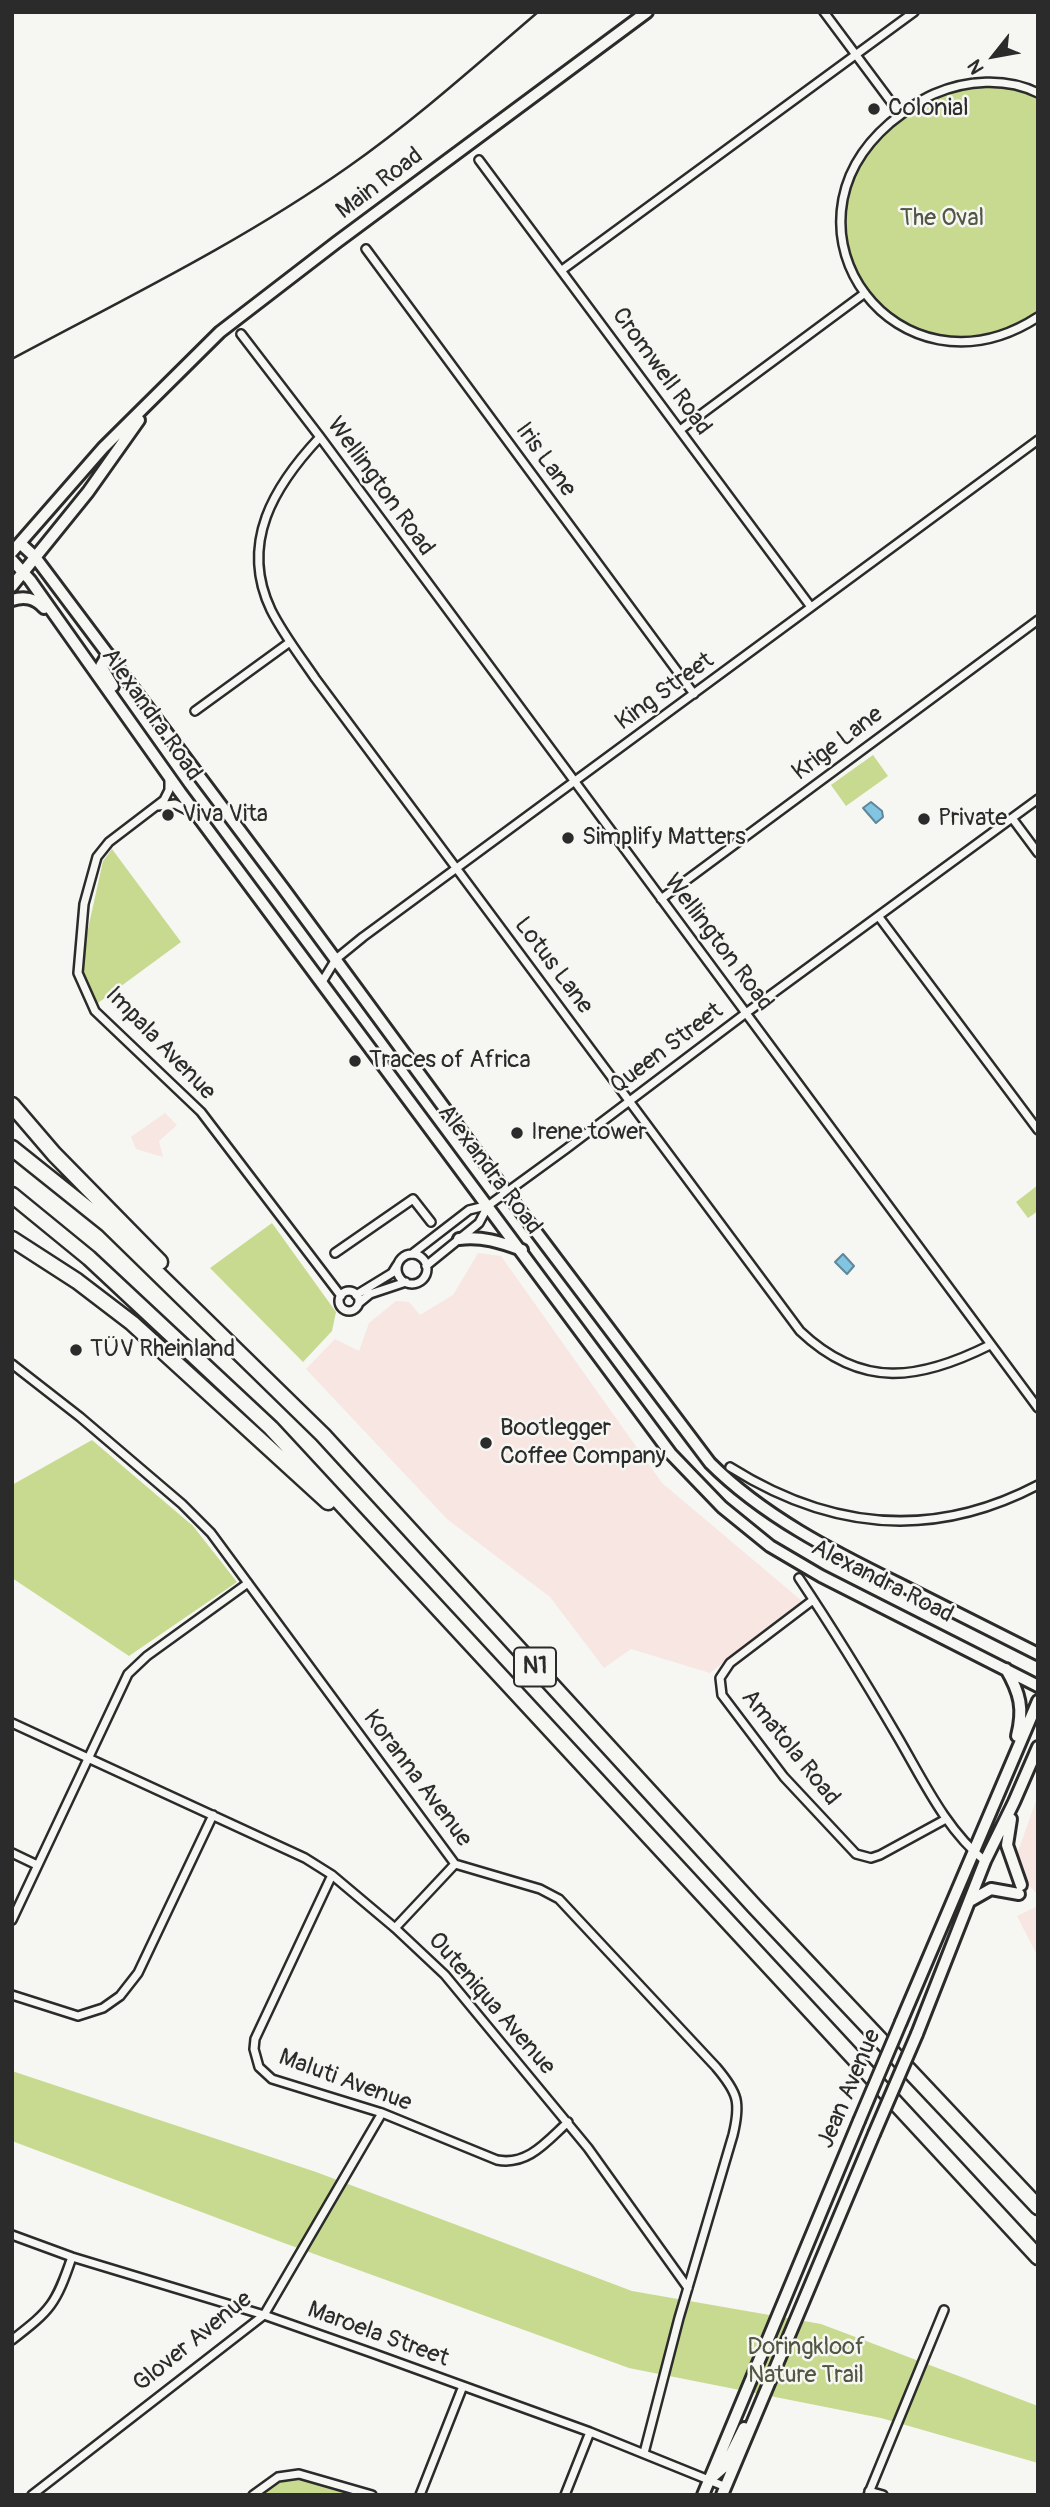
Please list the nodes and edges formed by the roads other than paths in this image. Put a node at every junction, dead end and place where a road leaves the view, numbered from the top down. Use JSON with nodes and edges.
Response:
{"nodes":[{"id":1,"x":647,"y":12,"type":"edge"},
{"id":2,"x":824,"y":12,"type":"edge"},
{"id":3,"x":914,"y":12,"type":"edge"},
{"id":4,"x":856,"y":55,"type":"junction"},
{"id":5,"x":1038,"y":93,"type":"edge"},
{"id":6,"x":900,"y":114,"type":"junction"},
{"id":7,"x":479,"y":160,"type":"dead end"},
{"id":8,"x":366,"y":249,"type":"dead end"},
{"id":9,"x":562,"y":270,"type":"junction"},
{"id":10,"x":865,"y":293,"type":"junction"},
{"id":11,"x":1038,"y":317,"type":"edge"},
{"id":12,"x":241,"y":334,"type":"dead end"},
{"id":13,"x":150,"y":404,"type":"junction"},
{"id":14,"x":680,"y":430,"type":"junction"},
{"id":15,"x":320,"y":437,"type":"junction"},
{"id":16,"x":1038,"y":440,"type":"edge"},
{"id":17,"x":20,"y":543,"type":"junction"},
{"id":18,"x":12,"y":552,"type":"edge"},
{"id":19,"x":35,"y":557,"type":"junction"},
{"id":20,"x":12,"y":560,"type":"edge"},
{"id":21,"x":23,"y":571,"type":"junction"},
{"id":22,"x":12,"y":586,"type":"edge"},
{"id":23,"x":12,"y":600,"type":"edge"},
{"id":24,"x":811,"y":607,"type":"junction"},
{"id":25,"x":1038,"y":620,"type":"edge"},
{"id":26,"x":290,"y":642,"type":"junction"},
{"id":27,"x":78,"y":647,"type":"junction"},
{"id":28,"x":107,"y":654,"type":"junction"},
{"id":29,"x":694,"y":694,"type":"junction"},
{"id":30,"x":119,"y":705,"type":"junction"},
{"id":31,"x":195,"y":711,"type":"dead end"},
{"id":32,"x":168,"y":775,"type":"junction"},
{"id":33,"x":573,"y":781,"type":"junction"},
{"id":34,"x":1038,"y":799,"type":"edge"},
{"id":35,"x":158,"y":806,"type":"junction"},
{"id":36,"x":199,"y":817,"type":"junction"},
{"id":37,"x":1012,"y":818,"type":"junction"},
{"id":38,"x":1038,"y":853,"type":"edge"},
{"id":39,"x":456,"y":868,"type":"junction"},
{"id":40,"x":661,"y":899,"type":"junction"},
{"id":41,"x":879,"y":917,"type":"junction"},
{"id":42,"x":336,"y":959,"type":"junction"},
{"id":43,"x":322,"y":982,"type":"junction"},
{"id":44,"x":746,"y":1013,"type":"junction"},
{"id":45,"x":630,"y":1102,"type":"junction"},
{"id":46,"x":12,"y":1105,"type":"edge"},
{"id":47,"x":1038,"y":1130,"type":"edge"},
{"id":48,"x":12,"y":1148,"type":"edge"},
{"id":49,"x":506,"y":1192,"type":"junction"},
{"id":50,"x":12,"y":1195,"type":"edge"},
{"id":51,"x":489,"y":1205,"type":"junction"},
{"id":52,"x":431,"y":1222,"type":"dead end"},
{"id":53,"x":12,"y":1239,"type":"edge"},
{"id":54,"x":459,"y":1239,"type":"junction"},
{"id":55,"x":522,"y":1250,"type":"junction"},
{"id":56,"x":335,"y":1253,"type":"dead end"},
{"id":57,"x":412,"y":1254,"type":"junction"},
{"id":58,"x":398,"y":1264,"type":"junction"},
{"id":59,"x":426,"y":1266,"type":"junction"},
{"id":60,"x":406,"y":1282,"type":"junction"},
{"id":61,"x":341,"y":1296,"type":"junction"},
{"id":62,"x":357,"y":1299,"type":"junction"},
{"id":63,"x":990,"y":1345,"type":"junction"},
{"id":64,"x":12,"y":1364,"type":"edge"},
{"id":65,"x":256,"y":1367,"type":"junction"},
{"id":66,"x":1038,"y":1408,"type":"edge"},
{"id":67,"x":730,"y":1467,"type":"dead end"},
{"id":68,"x":1038,"y":1485,"type":"edge"},
{"id":69,"x":401,"y":1569,"type":"junction"},
{"id":70,"x":799,"y":1578,"type":"dead end"},
{"id":71,"x":248,"y":1583,"type":"junction"},
{"id":72,"x":813,"y":1600,"type":"junction"},
{"id":73,"x":1038,"y":1654,"type":"edge"},
{"id":74,"x":1006,"y":1669,"type":"junction"},
{"id":75,"x":1038,"y":1686,"type":"edge"},
{"id":76,"x":1038,"y":1701,"type":"edge"},
{"id":77,"x":12,"y":1723,"type":"edge"},
{"id":78,"x":1038,"y":1747,"type":"edge"},
{"id":79,"x":88,"y":1758,"type":"junction"},
{"id":80,"x":1005,"y":1776,"type":"junction"},
{"id":81,"x":1014,"y":1802,"type":"junction"},
{"id":82,"x":213,"y":1815,"type":"junction"},
{"id":83,"x":946,"y":1819,"type":"junction"},
{"id":84,"x":974,"y":1852,"type":"junction"},
{"id":85,"x":12,"y":1853,"type":"edge"},
{"id":86,"x":985,"y":1861,"type":"junction"},
{"id":87,"x":455,"y":1864,"type":"junction"},
{"id":88,"x":37,"y":1865,"type":"junction"},
{"id":89,"x":332,"y":1875,"type":"junction"},
{"id":90,"x":969,"y":1902,"type":"junction"},
{"id":91,"x":12,"y":1920,"type":"edge"},
{"id":92,"x":395,"y":1928,"type":"junction"},
{"id":93,"x":12,"y":1995,"type":"edge"},
{"id":94,"x":382,"y":2113,"type":"junction"},
{"id":95,"x":568,"y":2122,"type":"junction"},
{"id":96,"x":1038,"y":2207,"type":"edge"},
{"id":97,"x":12,"y":2235,"type":"edge"},
{"id":98,"x":72,"y":2257,"type":"junction"},
{"id":99,"x":1038,"y":2257,"type":"edge"},
{"id":100,"x":688,"y":2288,"type":"junction"},
{"id":101,"x":944,"y":2310,"type":"dead end"},
{"id":102,"x":264,"y":2315,"type":"junction"},
{"id":103,"x":12,"y":2340,"type":"edge"},
{"id":104,"x":463,"y":2386,"type":"junction"},
{"id":105,"x":756,"y":2416,"type":"junction"},
{"id":106,"x":590,"y":2432,"type":"junction"},
{"id":107,"x":643,"y":2453,"type":"junction"},
{"id":108,"x":709,"y":2480,"type":"junction"},
{"id":109,"x":724,"y":2491,"type":"edge"},
{"id":110,"x":868,"y":2493,"type":"edge"},
{"id":111,"x":32,"y":2495,"type":"edge"},
{"id":112,"x":253,"y":2495,"type":"edge"},
{"id":113,"x":372,"y":2495,"type":"edge"},
{"id":114,"x":420,"y":2495,"type":"edge"},
{"id":115,"x":565,"y":2495,"type":"edge"},
{"id":116,"x":702,"y":2495,"type":"edge"},
{"id":117,"x":883,"y":2495,"type":"edge"}],
"edges":[{"from":1,"to":13,"type":"main road","name":"Main Road"},
{"from":2,"to":4,"type":"street"},
{"from":3,"to":4,"type":"street"},
{"from":4,"to":6,"type":"street"},
{"from":4,"to":9,"type":"street"},
{"from":5,"to":6,"type":"street"},
{"from":6,"to":10,"type":"street"},
{"from":7,"to":9,"type":"street","name":"Cromwell Road"},
{"from":8,"to":29,"type":"street","name":"Iris Lane"},
{"from":9,"to":14,"type":"street","name":"Cromwell Road"},
{"from":10,"to":11,"type":"street"},
{"from":10,"to":14,"type":"street"},
{"from":12,"to":15,"type":"street","name":"Wellington Road"},
{"from":13,"to":17,"type":"main road","name":"Main Road"},
{"from":13,"to":19,"type":"main road","name":"Main Road"},
{"from":14,"to":24,"type":"street","name":"Cromwell Road"},
{"from":15,"to":26,"type":"street","name":"Lotus Lane"},
{"from":15,"to":33,"type":"street","name":"Wellington Road"},
{"from":16,"to":24,"type":"street","name":"King Street"},
{"from":17,"to":18,"type":"main road","name":"Main Road"},
{"from":17,"to":19,"type":"main road","name":"Alexandra Road"},
{"from":19,"to":21,"type":"main road","name":"Main Road"},
{"from":19,"to":28,"type":"main road","name":"Alexandra Road"},
{"from":20,"to":21,"type":"main road","name":"Alexandra Road"},
{"from":21,"to":22,"type":"main road","name":"Main Road"},
{"from":21,"to":27,"type":"main road","name":"Alexandra Road"},
{"from":23,"to":27,"type":"main road"},
{"from":24,"to":29,"type":"street","name":"King Street"},
{"from":25,"to":40,"type":"street","name":"Krige Lane"},
{"from":26,"to":31,"type":"street"},
{"from":26,"to":39,"type":"street","name":"Lotus Lane"},
{"from":27,"to":30,"type":"main road","name":"Alexandra Road"},
{"from":28,"to":30,"type":"main road"},
{"from":28,"to":42,"type":"main road","name":"Alexandra Road"},
{"from":29,"to":33,"type":"street","name":"King Street"},
{"from":30,"to":32,"type":"main road","name":"Alexandra Road"},
{"from":32,"to":35,"type":"street"},
{"from":32,"to":36,"type":"main road","name":"Alexandra Road"},
{"from":33,"to":39,"type":"street","name":"King Street"},
{"from":33,"to":40,"type":"street","name":"Wellington Road"},
{"from":34,"to":37,"type":"street","name":"Queen Street"},
{"from":35,"to":36,"type":"street"},
{"from":35,"to":61,"type":"street","name":"Impala Avenue"},
{"from":36,"to":43,"type":"main road","name":"Alexandra Road"},
{"from":37,"to":38,"type":"street"},
{"from":37,"to":41,"type":"street","name":"Queen Street"},
{"from":39,"to":42,"type":"street","name":"King Street"},
{"from":39,"to":45,"type":"street","name":"Lotus Lane"},
{"from":40,"to":44,"type":"street","name":"Wellington Road"},
{"from":41,"to":44,"type":"street","name":"Queen Street"},
{"from":41,"to":47,"type":"street"},
{"from":42,"to":43,"type":"street","name":"King Street"},
{"from":42,"to":49,"type":"main road","name":"Alexandra Road"},
{"from":43,"to":51,"type":"main road","name":"Alexandra Road"},
{"from":44,"to":45,"type":"street","name":"Queen Street"},
{"from":44,"to":63,"type":"street","name":"Wellington Road"},
{"from":45,"to":49,"type":"street","name":"Queen Street"},
{"from":45,"to":63,"type":"street","name":"Lotus Lane"},
{"from":46,"to":65,"type":"highway"},
{"from":48,"to":65,"type":"highway","number":"N1"},
{"from":49,"to":51,"type":"street","name":"Queen Street"},
{"from":49,"to":73,"type":"main road","name":"Alexandra Road"},
{"from":50,"to":69,"type":"highway","number":"N1"},
{"from":51,"to":54,"type":"street"},
{"from":51,"to":55,"type":"main road","name":"Alexandra Road"},
{"from":51,"to":57,"type":"street"},
{"from":52,"to":56,"type":"street"},
{"from":53,"to":69,"type":"highway"},
{"from":54,"to":55,"type":"main road"},
{"from":54,"to":59,"type":"street"},
{"from":55,"to":74,"type":"main road","name":"Alexandra Road"},
{"from":57,"to":58,"type":"street"},
{"from":57,"to":59,"type":"street"},
{"from":58,"to":60,"type":"street"},
{"from":58,"to":62,"type":"street"},
{"from":59,"to":60,"type":"street"},
{"from":60,"to":62,"type":"street"},
{"from":61,"to":62,"type":"street"},
{"from":61,"to":62,"type":"street"},
{"from":63,"to":66,"type":"street","name":"Wellington Road"},
{"from":64,"to":71,"type":"street","name":"Koranna Avenue"},
{"from":65,"to":96,"type":"highway","number":"N1"},
{"from":67,"to":68,"type":"street","name":"Alexandra Road"},
{"from":69,"to":99,"type":"highway","number":"N1"},
{"from":70,"to":72,"type":"street","name":"Alexandra Road"},
{"from":71,"to":79,"type":"street"},
{"from":71,"to":87,"type":"street","name":"Koranna Avenue"},
{"from":72,"to":83,"type":"street","name":"Alexandra Road"},
{"from":72,"to":83,"type":"street","name":"Amatola Road"},
{"from":74,"to":75,"type":"main road","name":"Alexandra Road"},
{"from":74,"to":80,"type":"main road"},
{"from":76,"to":80,"type":"main road","name":"Jean Avenue"},
{"from":77,"to":79,"type":"street","name":"Outeniqua Avenue"},
{"from":78,"to":81,"type":"main road","name":"Jean Avenue"},
{"from":79,"to":82,"type":"street","name":"Outeniqua Avenue"},
{"from":79,"to":88,"type":"street"},
{"from":80,"to":84,"type":"main road","name":"Jean Avenue"},
{"from":81,"to":86,"type":"main road","name":"Jean Avenue"},
{"from":81,"to":90,"type":"main road"},
{"from":82,"to":89,"type":"street","name":"Outeniqua Avenue"},
{"from":82,"to":93,"type":"street"},
{"from":83,"to":84,"type":"street","name":"Alexandra Road"},
{"from":84,"to":86,"type":"street","name":"Alexandra Road"},
{"from":84,"to":108,"type":"main road","name":"Jean Avenue","bridge":true},
{"from":85,"to":88,"type":"street"},
{"from":86,"to":90,"type":"main road","name":"Jean Avenue"},
{"from":87,"to":92,"type":"street"},
{"from":87,"to":100,"type":"street","name":"Koranna Avenue"},
{"from":88,"to":91,"type":"street"},
{"from":89,"to":92,"type":"street","name":"Outeniqua Avenue"},
{"from":89,"to":94,"type":"street","name":"Maluti Avenue"},
{"from":90,"to":105,"type":"main road","name":"Jean Avenue","bridge":true},
{"from":92,"to":95,"type":"street","name":"Outeniqua Avenue"},
{"from":94,"to":95,"type":"street","name":"Maluti Avenue"},
{"from":94,"to":102,"type":"street","name":"Glover Avenue"},
{"from":95,"to":100,"type":"street","name":"Outeniqua Avenue"},
{"from":97,"to":98,"type":"street","name":"Maroela Street"},
{"from":98,"to":102,"type":"street","name":"Maroela Street"},
{"from":98,"to":103,"type":"street"},
{"from":100,"to":107,"type":"street"},
{"from":101,"to":110,"type":"street"},
{"from":102,"to":104,"type":"street","name":"Maroela Street"},
{"from":102,"to":111,"type":"street","name":"Glover Avenue"},
{"from":104,"to":106,"type":"street","name":"Maroela Street"},
{"from":104,"to":114,"type":"street"},
{"from":105,"to":108,"type":"main road"},
{"from":105,"to":109,"type":"main road","name":"Jean Avenue"},
{"from":106,"to":107,"type":"street","name":"Maroela Street"},
{"from":106,"to":115,"type":"street"},
{"from":107,"to":108,"type":"street","name":"Maroela Street"},
{"from":108,"to":109,"type":"street","name":"Maroela Street"},
{"from":108,"to":116,"type":"main road","name":"Jean Avenue"},
{"from":110,"to":117,"type":"street"},
{"from":112,"to":113,"type":"street"}]}
